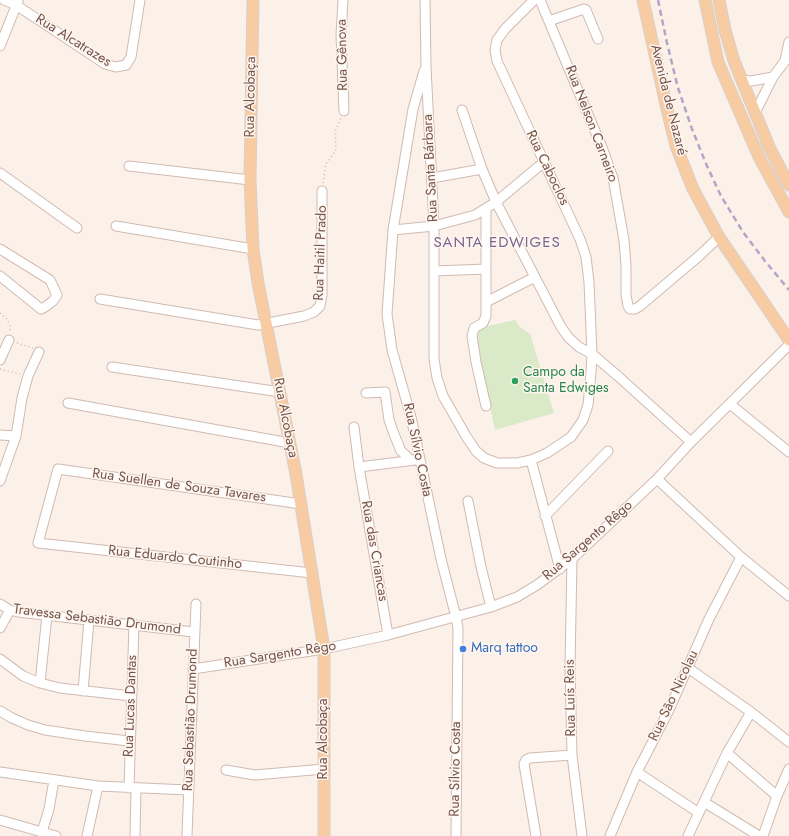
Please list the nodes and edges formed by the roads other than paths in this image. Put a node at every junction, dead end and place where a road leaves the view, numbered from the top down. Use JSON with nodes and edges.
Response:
{"nodes":[{"id":1,"x":4,"y":0,"type":"edge"},
{"id":2,"x":140,"y":0,"type":"edge"},
{"id":3,"x":253,"y":0,"type":"edge"},
{"id":4,"x":343,"y":0,"type":"edge"},
{"id":5,"x":425,"y":0,"type":"edge"},
{"id":6,"x":534,"y":0,"type":"edge"},
{"id":7,"x":540,"y":0,"type":"edge"},
{"id":8,"x":643,"y":0,"type":"edge"},
{"id":9,"x":705,"y":0,"type":"edge"},
{"id":10,"x":719,"y":0,"type":"edge"},
{"id":11,"x":18,"y":3,"type":"edge"},
{"id":12,"x":549,"y":21,"type":"junction"},
{"id":13,"x":598,"y":39,"type":"dead end"},
{"id":14,"x":789,"y":42,"type":"edge"},
{"id":15,"x":0,"y":46,"type":"edge"},
{"id":16,"x":426,"y":67,"type":"junction"},
{"id":17,"x":773,"y":77,"type":"junction"},
{"id":18,"x":742,"y":80,"type":"junction"},
{"id":19,"x":462,"y":110,"type":"dead end"},
{"id":20,"x":754,"y":110,"type":"junction"},
{"id":21,"x":344,"y":111,"type":"road end"},
{"id":22,"x":740,"y":116,"type":"junction"},
{"id":23,"x":544,"y":162,"type":"junction"},
{"id":24,"x":129,"y":166,"type":"dead end"},
{"id":25,"x":482,"y":169,"type":"junction"},
{"id":26,"x":0,"y":173,"type":"edge"},
{"id":27,"x":432,"y":178,"type":"junction"},
{"id":28,"x":250,"y":180,"type":"junction"},
{"id":29,"x":789,"y":185,"type":"edge"},
{"id":30,"x":322,"y":191,"type":"road end"},
{"id":31,"x":496,"y":202,"type":"junction"},
{"id":32,"x":486,"y":209,"type":"junction"},
{"id":33,"x":789,"y":212,"type":"edge"},
{"id":34,"x":116,"y":226,"type":"dead end"},
{"id":35,"x":434,"y":226,"type":"junction"},
{"id":36,"x":77,"y":228,"type":"dead end"},
{"id":37,"x":393,"y":230,"type":"junction"},
{"id":38,"x":719,"y":237,"type":"junction"},
{"id":39,"x":0,"y":249,"type":"edge"},
{"id":40,"x":253,"y":249,"type":"junction"},
{"id":41,"x":486,"y":269,"type":"junction"},
{"id":42,"x":434,"y":271,"type":"junction"},
{"id":43,"x":0,"y":276,"type":"edge"},
{"id":44,"x":535,"y":277,"type":"junction"},
{"id":45,"x":100,"y":299,"type":"dead end"},
{"id":46,"x":486,"y":302,"type":"junction"},
{"id":47,"x":267,"y":323,"type":"junction"},
{"id":48,"x":9,"y":340,"type":"road end"},
{"id":49,"x":789,"y":340,"type":"edge"},
{"id":50,"x":789,"y":345,"type":"edge"},
{"id":51,"x":39,"y":352,"type":"road end"},
{"id":52,"x":592,"y":354,"type":"junction"},
{"id":53,"x":0,"y":360,"type":"edge"},
{"id":54,"x":112,"y":367,"type":"dead end"},
{"id":55,"x":280,"y":392,"type":"junction"},
{"id":56,"x":366,"y":393,"type":"dead end"},
{"id":57,"x":68,"y":403,"type":"dead end"},
{"id":58,"x":730,"y":404,"type":"junction"},
{"id":59,"x":486,"y":406,"type":"dead end"},
{"id":60,"x":354,"y":427,"type":"dead end"},
{"id":61,"x":0,"y":435,"type":"edge"},
{"id":62,"x":16,"y":436,"type":"junction"},
{"id":63,"x":691,"y":442,"type":"junction"},
{"id":64,"x":290,"y":443,"type":"junction"},
{"id":65,"x":608,"y":451,"type":"dead end"},
{"id":66,"x":789,"y":452,"type":"edge"},
{"id":67,"x":415,"y":460,"type":"junction"},
{"id":68,"x":531,"y":460,"type":"junction"},
{"id":69,"x":3,"y":464,"type":"edge"},
{"id":70,"x":359,"y":467,"type":"junction"},
{"id":71,"x":657,"y":479,"type":"junction"},
{"id":72,"x":0,"y":481,"type":"edge"},
{"id":73,"x":468,"y":502,"type":"dead end"},
{"id":74,"x":301,"y":504,"type":"junction"},
{"id":75,"x":545,"y":516,"type":"junction"},
{"id":76,"x":38,"y":543,"type":"joint"},
{"id":77,"x":741,"y":557,"type":"junction"},
{"id":78,"x":572,"y":559,"type":"junction"},
{"id":79,"x":560,"y":569,"type":"junction"},
{"id":80,"x":312,"y":573,"type":"junction"},
{"id":81,"x":789,"y":596,"type":"edge"},
{"id":82,"x":0,"y":604,"type":"edge"},
{"id":83,"x":196,"y":604,"type":"dead end"},
{"id":84,"x":491,"y":607,"type":"junction"},
{"id":85,"x":10,"y":610,"type":"junction"},
{"id":86,"x":47,"y":615,"type":"junction"},
{"id":87,"x":456,"y":617,"type":"junction"},
{"id":88,"x":89,"y":620,"type":"junction"},
{"id":89,"x":134,"y":624,"type":"junction"},
{"id":90,"x":0,"y":628,"type":"edge"},
{"id":91,"x":194,"y":632,"type":"junction"},
{"id":92,"x":388,"y":635,"type":"junction"},
{"id":93,"x":324,"y":649,"type":"junction"},
{"id":94,"x":0,"y":659,"type":"edge"},
{"id":95,"x":688,"y":668,"type":"junction"},
{"id":96,"x":193,"y":669,"type":"junction"},
{"id":97,"x":40,"y":683,"type":"junction"},
{"id":98,"x":83,"y":691,"type":"junction"},
{"id":99,"x":131,"y":696,"type":"junction"},
{"id":100,"x":0,"y":711,"type":"edge"},
{"id":101,"x":751,"y":712,"type":"junction"},
{"id":102,"x":129,"y":741,"type":"junction"},
{"id":103,"x":789,"y":742,"type":"edge"},
{"id":104,"x":727,"y":753,"type":"junction"},
{"id":105,"x":572,"y":755,"type":"junction"},
{"id":106,"x":324,"y":769,"type":"junction"},
{"id":107,"x":226,"y":770,"type":"dead end"},
{"id":108,"x":0,"y":772,"type":"edge"},
{"id":109,"x":637,"y":772,"type":"junction"},
{"id":110,"x":788,"y":775,"type":"edge"},
{"id":111,"x":54,"y":780,"type":"junction"},
{"id":112,"x":98,"y":786,"type":"junction"},
{"id":113,"x":133,"y":788,"type":"junction"},
{"id":114,"x":188,"y":790,"type":"junction"},
{"id":115,"x":777,"y":796,"type":"junction"},
{"id":116,"x":704,"y":802,"type":"junction"},
{"id":117,"x":699,"y":813,"type":"junction"},
{"id":118,"x":0,"y":820,"type":"edge"},
{"id":119,"x":42,"y":832,"type":"junction"},
{"id":120,"x":56,"y":836,"type":"edge"},
{"id":121,"x":87,"y":836,"type":"edge"},
{"id":122,"x":135,"y":836,"type":"edge"},
{"id":123,"x":187,"y":836,"type":"edge"},
{"id":124,"x":324,"y":836,"type":"edge"},
{"id":125,"x":456,"y":836,"type":"edge"},
{"id":126,"x":536,"y":836,"type":"edge"},
{"id":127,"x":582,"y":836,"type":"edge"},
{"id":128,"x":610,"y":836,"type":"edge"},
{"id":129,"x":688,"y":836,"type":"edge"},
{"id":130,"x":759,"y":836,"type":"edge"},
{"id":131,"x":763,"y":836,"type":"edge"}],
"edges":[{"from":1,"to":11,"type":"street","name":"Rua Alcatrazes"},
{"from":2,"to":11,"type":"street","name":"Rua Alcatrazes"},
{"from":3,"to":28,"type":"main road","name":"Rua Alcobaça"},
{"from":4,"to":21,"type":"street","name":"Rua Gênova"},
{"from":5,"to":16,"type":"street","name":"Rua Santa Bárbara"},
{"from":6,"to":23,"type":"street","name":"Rua Caboclos"},
{"from":7,"to":12,"type":"street","name":"Rua Nelson Carneiro"},
{"from":8,"to":38,"type":"main road","name":"Avenida de Nazaré"},
{"from":9,"to":22,"type":"main road"},
{"from":10,"to":18,"type":"main road"},
{"from":11,"to":15,"type":"street"},
{"from":12,"to":13,"type":"street"},
{"from":12,"to":38,"type":"street","name":"Rua Nelson Carneiro"},
{"from":14,"to":17,"type":"street"},
{"from":16,"to":27,"type":"street","name":"Rua Santa Bárbara"},
{"from":16,"to":37,"type":"street","name":"Rua Sílvio Costa"},
{"from":17,"to":18,"type":"street"},
{"from":17,"to":20,"type":"street"},
{"from":18,"to":20,"type":"main road"},
{"from":19,"to":25,"type":"street"},
{"from":20,"to":22,"type":"main road"},
{"from":20,"to":29,"type":"main road"},
{"from":22,"to":33,"type":"main road"},
{"from":23,"to":31,"type":"street"},
{"from":23,"to":52,"type":"street","name":"Rua Caboclos"},
{"from":24,"to":28,"type":"street"},
{"from":25,"to":27,"type":"street"},
{"from":25,"to":31,"type":"street"},
{"from":26,"to":36,"type":"street"},
{"from":27,"to":35,"type":"street","name":"Rua Santa Bárbara"},
{"from":28,"to":40,"type":"main road","name":"Rua Alcobaça"},
{"from":30,"to":47,"type":"street","name":"Rua Haitil Prado"},
{"from":31,"to":32,"type":"street"},
{"from":31,"to":44,"type":"street"},
{"from":32,"to":35,"type":"street"},
{"from":32,"to":41,"type":"street"},
{"from":34,"to":40,"type":"street"},
{"from":35,"to":37,"type":"street"},
{"from":35,"to":42,"type":"street","name":"Rua Santa Bárbara"},
{"from":37,"to":67,"type":"street","name":"Rua Sílvio Costa"},
{"from":38,"to":49,"type":"main road","name":"Avenida de Nazaré"},
{"from":39,"to":43,"type":"street"},
{"from":40,"to":47,"type":"main road","name":"Rua Alcobaça"},
{"from":41,"to":42,"type":"street"},
{"from":41,"to":46,"type":"street"},
{"from":42,"to":68,"type":"street","name":"Rua Santa Bárbara"},
{"from":44,"to":46,"type":"street"},
{"from":44,"to":52,"type":"street"},
{"from":45,"to":47,"type":"street"},
{"from":46,"to":59,"type":"street"},
{"from":47,"to":55,"type":"main road","name":"Rua Alcobaça"},
{"from":48,"to":53,"type":"street"},
{"from":50,"to":58,"type":"street","name":"Rua Sargento Rêgo"},
{"from":51,"to":62,"type":"street"},
{"from":52,"to":63,"type":"street"},
{"from":52,"to":68,"type":"street","name":"Rua Santa Bárbara"},
{"from":54,"to":55,"type":"street"},
{"from":55,"to":64,"type":"main road","name":"Rua Alcobaça"},
{"from":56,"to":67,"type":"street"},
{"from":57,"to":64,"type":"street"},
{"from":58,"to":63,"type":"street","name":"Rua Sargento Rêgo"},
{"from":58,"to":66,"type":"street"},
{"from":60,"to":70,"type":"street","name":"Rua das Criancas"},
{"from":61,"to":62,"type":"street"},
{"from":62,"to":69,"type":"street"},
{"from":63,"to":71,"type":"street","name":"Rua Sargento Rêgo"},
{"from":64,"to":74,"type":"main road","name":"Rua Alcobaça"},
{"from":65,"to":75,"type":"street"},
{"from":67,"to":70,"type":"street"},
{"from":67,"to":87,"type":"street","name":"Rua Sílvio Costa"},
{"from":68,"to":75,"type":"street"},
{"from":69,"to":72,"type":"street"},
{"from":70,"to":92,"type":"street","name":"Rua das Criancas"},
{"from":71,"to":77,"type":"street"},
{"from":71,"to":78,"type":"street","name":"Rua Sargento Rêgo"},
{"from":73,"to":84,"type":"street"},
{"from":74,"to":76,"type":"street","name":"Rua Suellen de Souza Tavares"},
{"from":74,"to":80,"type":"main road","name":"Rua Alcobaça"},
{"from":75,"to":79,"type":"street"},
{"from":76,"to":80,"type":"street","name":"Rua Eduardo Coutinho"},
{"from":77,"to":81,"type":"street"},
{"from":77,"to":95,"type":"street","name":"Rua São Nicolau"},
{"from":78,"to":79,"type":"street","name":"Rua Sargento Rêgo"},
{"from":78,"to":105,"type":"street","name":"Rua Luís Reis"},
{"from":79,"to":84,"type":"street","name":"Rua Sargento Rêgo"},
{"from":80,"to":93,"type":"main road","name":"Rua Alcobaça"},
{"from":82,"to":85,"type":"street","name":"Travessa Sebastião Drumond"},
{"from":83,"to":91,"type":"street","name":"Rua Sebastião Drumond"},
{"from":84,"to":87,"type":"street","name":"Rua Sargento Rêgo"},
{"from":85,"to":86,"type":"street","name":"Travessa Sebastião Drumond"},
{"from":85,"to":90,"type":"street"},
{"from":86,"to":88,"type":"street","name":"Travessa Sebastião Drumond"},
{"from":86,"to":97,"type":"street"},
{"from":87,"to":92,"type":"street","name":"Rua Sargento Rêgo"},
{"from":87,"to":125,"type":"street","name":"Rua Sílvio Costa"},
{"from":88,"to":89,"type":"street","name":"Travessa Sebastião Drumond"},
{"from":88,"to":98,"type":"street"},
{"from":89,"to":91,"type":"street","name":"Travessa Sebastião Drumond"},
{"from":89,"to":99,"type":"street","name":"Rua Lucas Dantas"},
{"from":91,"to":96,"type":"street","name":"Rua Sebastião Drumond"},
{"from":92,"to":93,"type":"street","name":"Rua Sargento Rêgo"},
{"from":93,"to":96,"type":"street","name":"Rua Sargento Rêgo"},
{"from":93,"to":106,"type":"main road","name":"Rua Alcobaça"},
{"from":94,"to":97,"type":"street"},
{"from":95,"to":101,"type":"street"},
{"from":95,"to":109,"type":"street","name":"Rua São Nicolau"},
{"from":96,"to":114,"type":"street","name":"Rua Sebastião Drumond"},
{"from":97,"to":98,"type":"street"},
{"from":98,"to":99,"type":"street"},
{"from":99,"to":102,"type":"street","name":"Rua Lucas Dantas"},
{"from":100,"to":102,"type":"street"},
{"from":101,"to":103,"type":"street"},
{"from":101,"to":104,"type":"street"},
{"from":102,"to":113,"type":"street","name":"Rua Lucas Dantas"},
{"from":104,"to":115,"type":"street"},
{"from":104,"to":116,"type":"street"},
{"from":105,"to":126,"type":"street"},
{"from":105,"to":127,"type":"street","name":"Rua Luís Reis"},
{"from":106,"to":107,"type":"street"},
{"from":106,"to":124,"type":"main road","name":"Rua Alcobaça"},
{"from":108,"to":111,"type":"street"},
{"from":109,"to":117,"type":"street"},
{"from":109,"to":128,"type":"street","name":"Rua São Nicolau"},
{"from":110,"to":115,"type":"street"},
{"from":111,"to":112,"type":"street"},
{"from":111,"to":119,"type":"street"},
{"from":112,"to":113,"type":"street"},
{"from":112,"to":121,"type":"street"},
{"from":113,"to":114,"type":"street"},
{"from":113,"to":122,"type":"street","name":"Rua Lucas Dantas"},
{"from":114,"to":123,"type":"street","name":"Rua Sebastião Drumond"},
{"from":115,"to":131,"type":"street"},
{"from":116,"to":117,"type":"street"},
{"from":116,"to":130,"type":"street"},
{"from":117,"to":129,"type":"street"},
{"from":118,"to":119,"type":"street"},
{"from":119,"to":120,"type":"street"}]}
